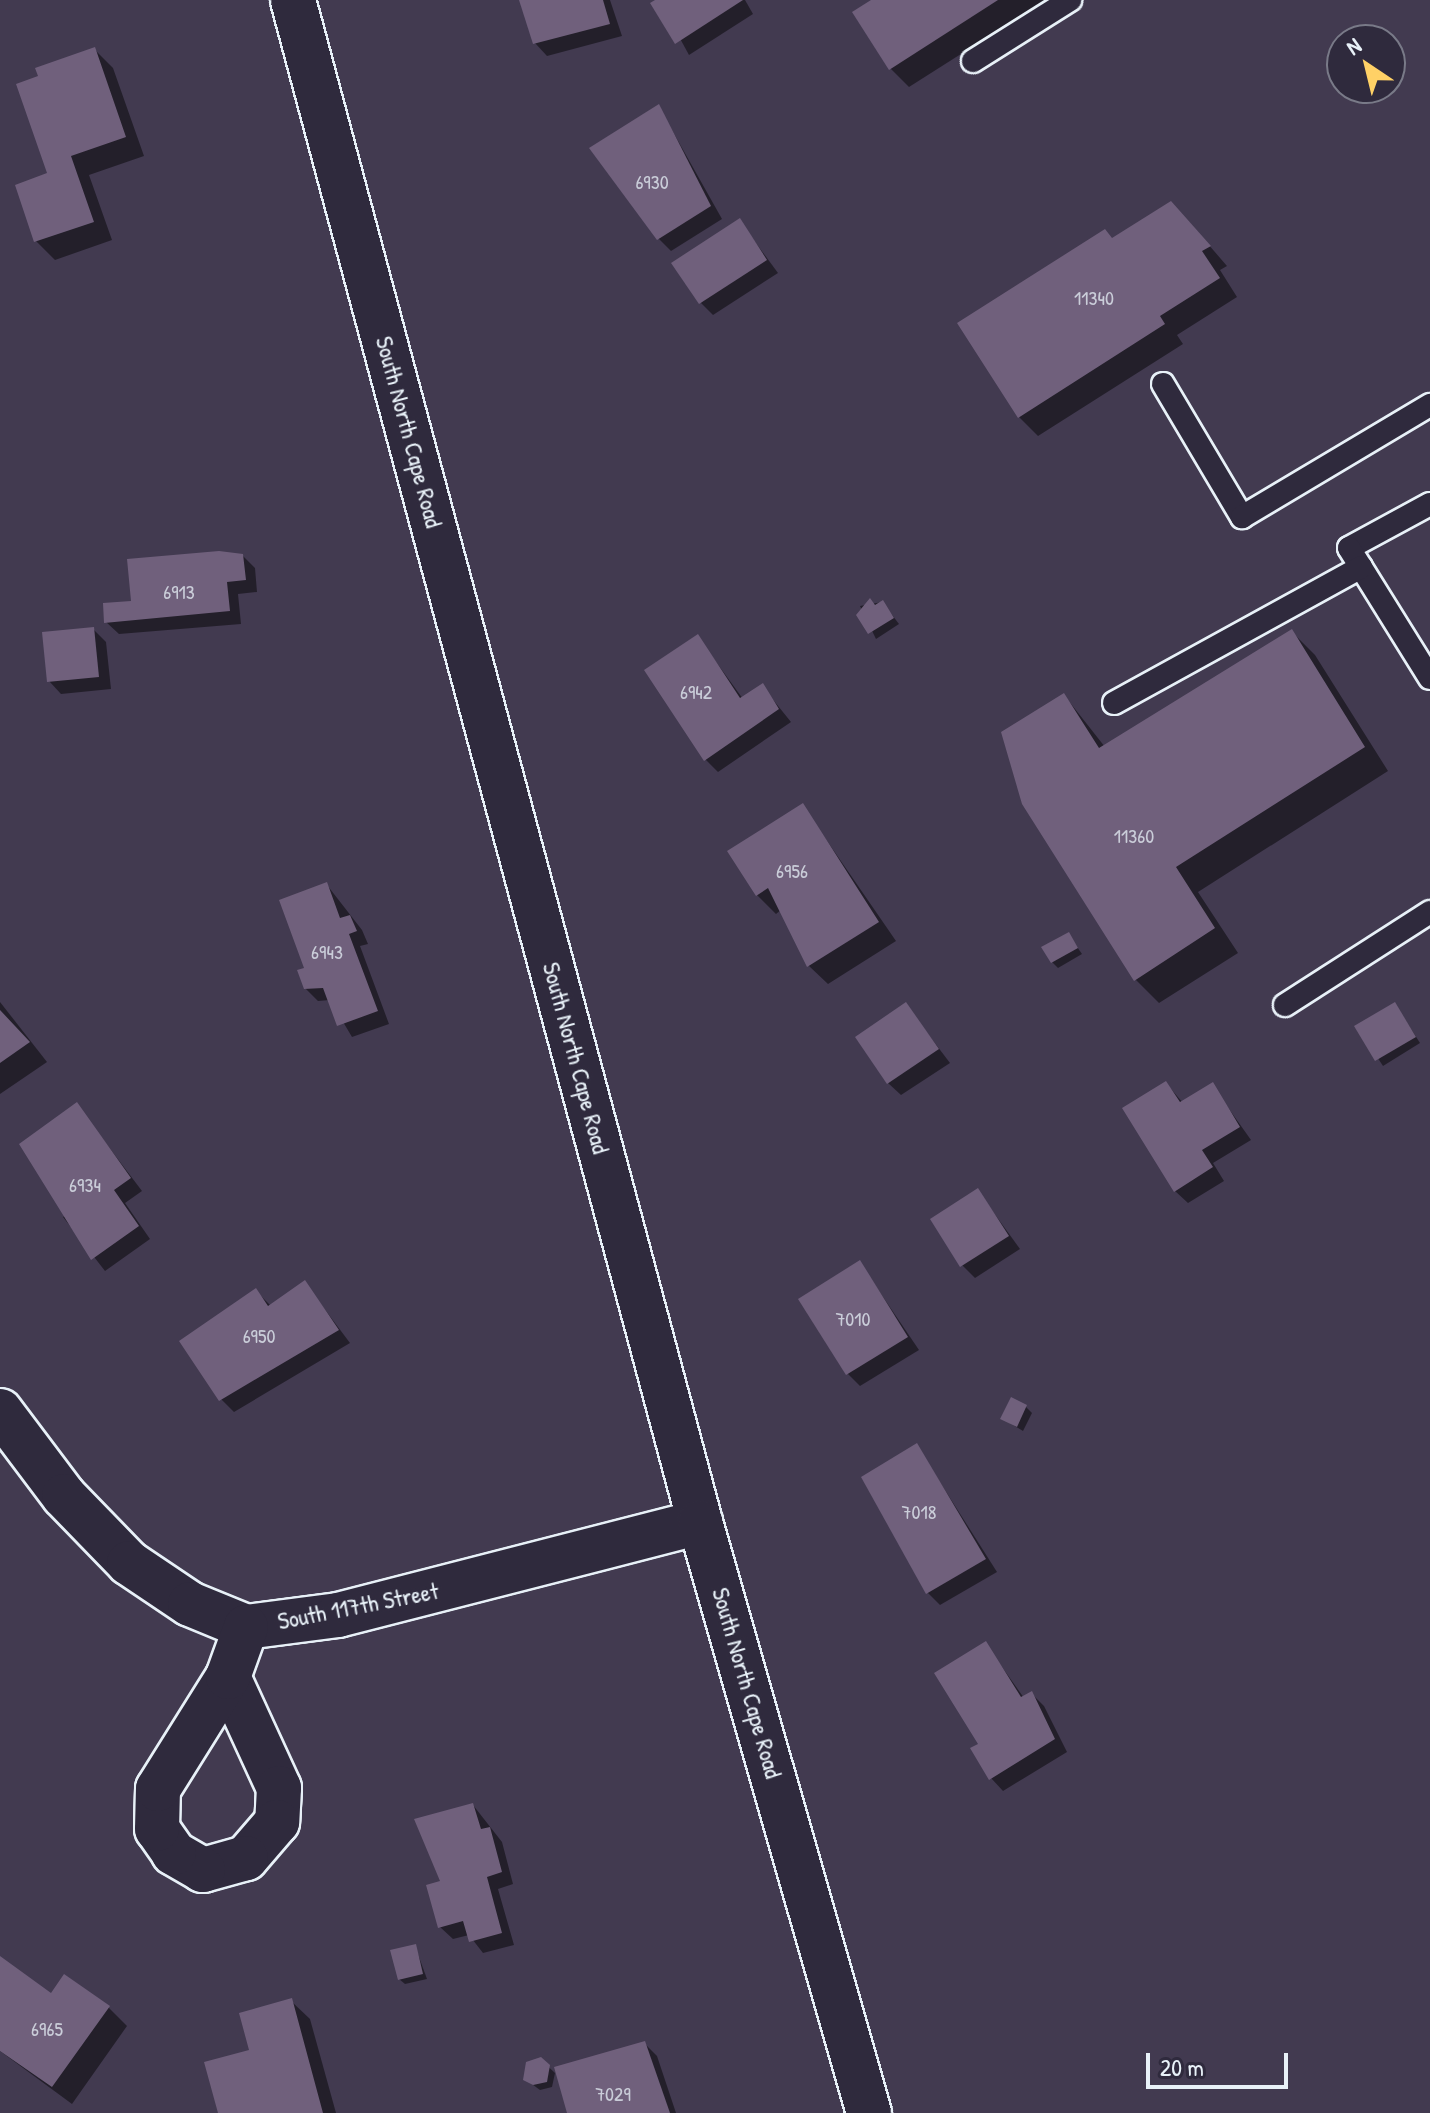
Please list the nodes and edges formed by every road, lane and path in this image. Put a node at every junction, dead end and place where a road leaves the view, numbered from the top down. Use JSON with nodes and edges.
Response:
{"nodes":[{"id":1,"x":293,"y":0,"type":"edge"},
{"id":2,"x":1070,"y":0,"type":"edge"},
{"id":3,"x":973,"y":61,"type":"dead end"},
{"id":4,"x":1163,"y":384,"type":"dead end"},
{"id":5,"x":1430,"y":405,"type":"edge"},
{"id":6,"x":1430,"y":504,"type":"edge"},
{"id":7,"x":1361,"y":567,"type":"junction"},
{"id":8,"x":1430,"y":678,"type":"edge"},
{"id":9,"x":1114,"y":703,"type":"dead end"},
{"id":10,"x":1430,"y":912,"type":"edge"},
{"id":11,"x":1285,"y":1005,"type":"dead end"},
{"id":12,"x":0,"y":1411,"type":"edge"},
{"id":13,"x":700,"y":1522,"type":"junction"},
{"id":14,"x":246,"y":1627,"type":"junction"},
{"id":15,"x":228,"y":1677,"type":"dead end"},
{"id":16,"x":869,"y":2113,"type":"edge"}],
"edges":[{"from":1,"to":13,"type":"street","name":"South North Cape Road"},
{"from":2,"to":3,"type":"lane"},
{"from":4,"to":5,"type":"lane"},
{"from":6,"to":7,"type":"lane"},
{"from":7,"to":8,"type":"lane"},
{"from":7,"to":9,"type":"lane"},
{"from":10,"to":11,"type":"lane"},
{"from":12,"to":14,"type":"street","name":"South 117th Street"},
{"from":13,"to":14,"type":"street","name":"South 117th Street"},
{"from":13,"to":16,"type":"street","name":"South North Cape Road"},
{"from":14,"to":15,"type":"street"}]}
